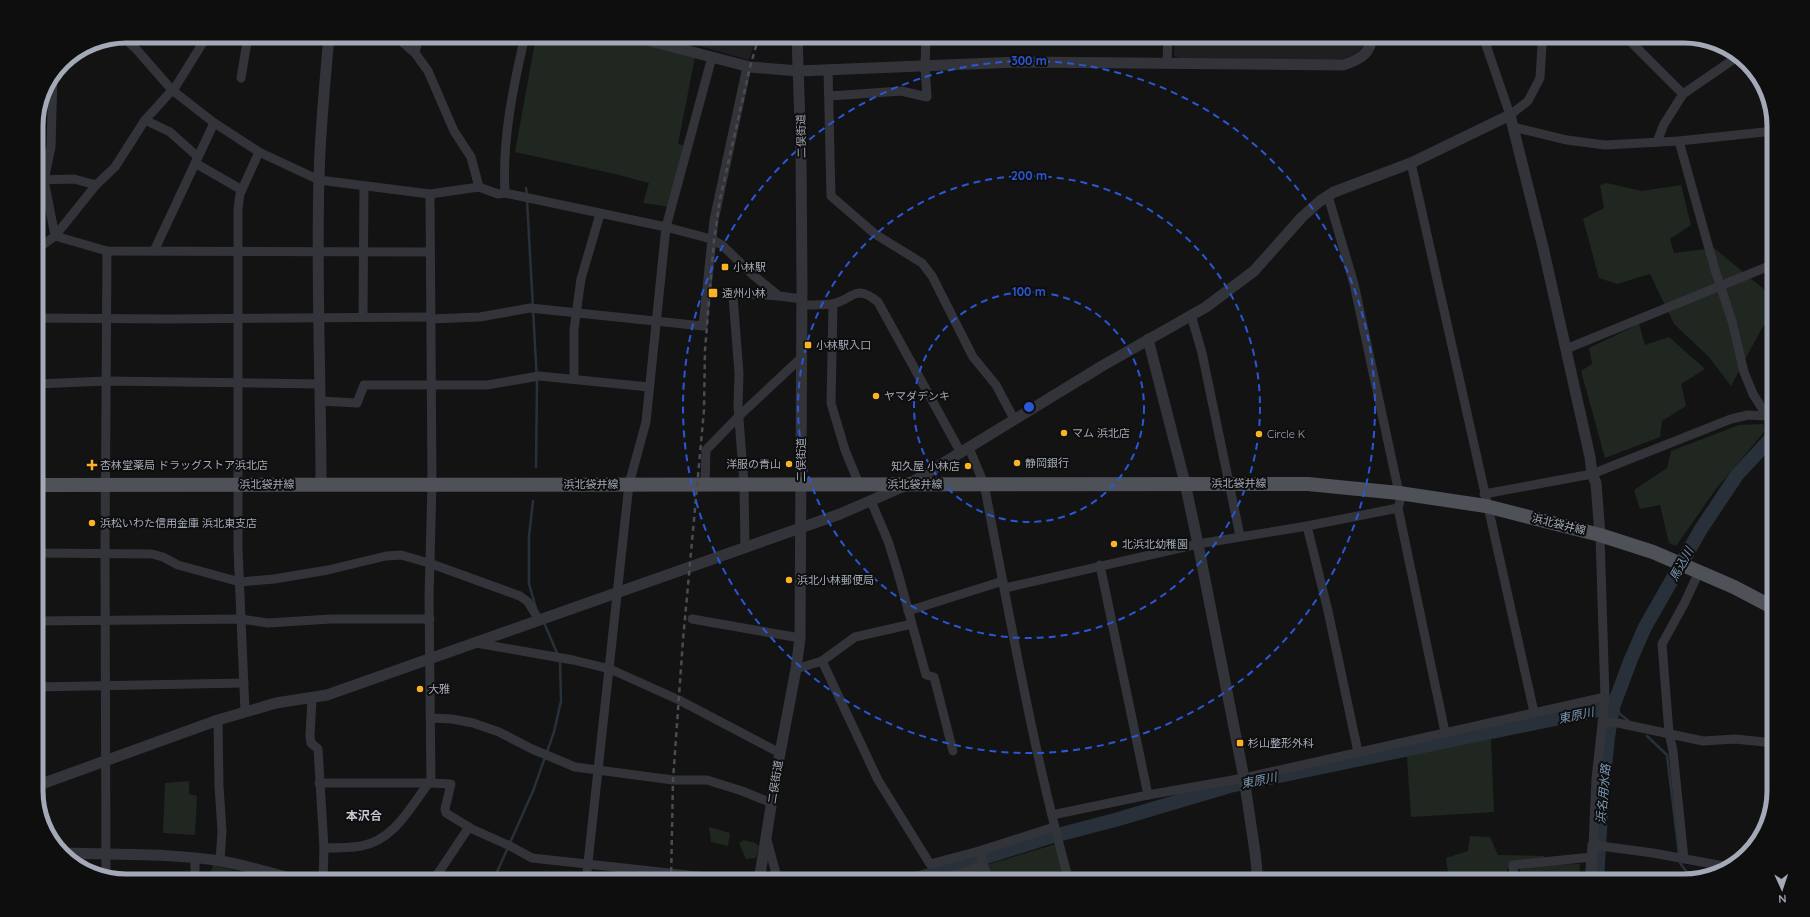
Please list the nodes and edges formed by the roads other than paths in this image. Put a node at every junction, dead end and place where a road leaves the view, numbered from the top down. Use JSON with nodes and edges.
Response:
{"nodes":[{"id":1,"x":129,"y":43,"type":"edge"},
{"id":2,"x":203,"y":43,"type":"edge"},
{"id":3,"x":247,"y":43,"type":"edge"},
{"id":4,"x":328,"y":43,"type":"edge"},
{"id":5,"x":403,"y":43,"type":"edge"},
{"id":6,"x":417,"y":43,"type":"edge"},
{"id":7,"x":523,"y":43,"type":"edge"},
{"id":8,"x":658,"y":43,"type":"edge"},
{"id":9,"x":797,"y":43,"type":"edge"},
{"id":10,"x":926,"y":43,"type":"edge"},
{"id":11,"x":1168,"y":43,"type":"edge"},
{"id":12,"x":1372,"y":43,"type":"edge"},
{"id":13,"x":1486,"y":43,"type":"edge"},
{"id":14,"x":1543,"y":43,"type":"edge"},
{"id":15,"x":1632,"y":43,"type":"edge"},
{"id":16,"x":415,"y":53,"type":"junction"},
{"id":17,"x":712,"y":57,"type":"junction"},
{"id":18,"x":1733,"y":60,"type":"edge"},
{"id":19,"x":1167,"y":63,"type":"junction"},
{"id":20,"x":925,"y":66,"type":"junction"},
{"id":21,"x":747,"y":67,"type":"junction"},
{"id":22,"x":828,"y":69,"type":"junction"},
{"id":23,"x":799,"y":71,"type":"junction"},
{"id":24,"x":241,"y":78,"type":"dead end"},
{"id":25,"x":54,"y":86,"type":"edge"},
{"id":26,"x":172,"y":90,"type":"junction"},
{"id":27,"x":1682,"y":94,"type":"junction"},
{"id":28,"x":830,"y":96,"type":"junction"},
{"id":29,"x":1510,"y":115,"type":"junction"},
{"id":30,"x":145,"y":120,"type":"junction"},
{"id":31,"x":214,"y":123,"type":"junction"},
{"id":32,"x":1513,"y":127,"type":"junction"},
{"id":33,"x":1767,"y":132,"type":"edge"},
{"id":34,"x":1679,"y":141,"type":"junction"},
{"id":35,"x":1657,"y":142,"type":"junction"},
{"id":36,"x":259,"y":152,"type":"junction"},
{"id":37,"x":196,"y":160,"type":"junction"},
{"id":38,"x":1411,"y":163,"type":"junction"},
{"id":39,"x":43,"y":171,"type":"edge"},
{"id":40,"x":43,"y":180,"type":"edge"},
{"id":41,"x":319,"y":180,"type":"junction"},
{"id":42,"x":96,"y":185,"type":"junction"},
{"id":43,"x":364,"y":186,"type":"junction"},
{"id":44,"x":479,"y":187,"type":"junction"},
{"id":45,"x":242,"y":190,"type":"junction"},
{"id":46,"x":43,"y":191,"type":"edge"},
{"id":47,"x":505,"y":193,"type":"junction"},
{"id":48,"x":430,"y":194,"type":"junction"},
{"id":49,"x":1328,"y":196,"type":"junction"},
{"id":50,"x":600,"y":214,"type":"junction"},
{"id":51,"x":666,"y":227,"type":"junction"},
{"id":52,"x":55,"y":236,"type":"junction"},
{"id":53,"x":711,"y":239,"type":"junction"},
{"id":54,"x":43,"y":245,"type":"edge"},
{"id":55,"x":107,"y":250,"type":"junction"},
{"id":56,"x":154,"y":250,"type":"junction"},
{"id":57,"x":238,"y":250,"type":"junction"},
{"id":58,"x":318,"y":251,"type":"junction"},
{"id":59,"x":363,"y":252,"type":"junction"},
{"id":60,"x":430,"y":252,"type":"junction"},
{"id":61,"x":1767,"y":267,"type":"edge"},
{"id":62,"x":1720,"y":286,"type":"junction"},
{"id":63,"x":779,"y":296,"type":"junction"},
{"id":64,"x":802,"y":302,"type":"junction"},
{"id":65,"x":833,"y":304,"type":"junction"},
{"id":66,"x":577,"y":313,"type":"junction"},
{"id":67,"x":1191,"y":315,"type":"junction"},
{"id":68,"x":318,"y":317,"type":"junction"},
{"id":69,"x":363,"y":317,"type":"junction"},
{"id":70,"x":43,"y":318,"type":"edge"},
{"id":71,"x":238,"y":318,"type":"junction"},
{"id":72,"x":430,"y":318,"type":"junction"},
{"id":73,"x":107,"y":319,"type":"junction"},
{"id":74,"x":656,"y":321,"type":"junction"},
{"id":75,"x":1148,"y":340,"type":"junction"},
{"id":76,"x":1566,"y":349,"type":"junction"},
{"id":77,"x":802,"y":357,"type":"junction"},
{"id":78,"x":574,"y":379,"type":"junction"},
{"id":79,"x":107,"y":381,"type":"junction"},
{"id":80,"x":43,"y":384,"type":"edge"},
{"id":81,"x":238,"y":384,"type":"junction"},
{"id":82,"x":320,"y":384,"type":"junction"},
{"id":83,"x":431,"y":385,"type":"junction"},
{"id":84,"x":649,"y":387,"type":"junction"},
{"id":85,"x":321,"y":401,"type":"junction"},
{"id":86,"x":1767,"y":414,"type":"edge"},
{"id":87,"x":739,"y":416,"type":"junction"},
{"id":88,"x":1767,"y":418,"type":"edge"},
{"id":89,"x":1014,"y":419,"type":"junction"},
{"id":90,"x":965,"y":450,"type":"junction"},
{"id":91,"x":1592,"y":474,"type":"junction"},
{"id":92,"x":801,"y":483,"type":"junction"},
{"id":93,"x":1185,"y":483,"type":"junction"},
{"id":94,"x":1230,"y":483,"type":"junction"},
{"id":95,"x":106,"y":484,"type":"junction"},
{"id":96,"x":238,"y":484,"type":"junction"},
{"id":97,"x":321,"y":484,"type":"junction"},
{"id":98,"x":432,"y":484,"type":"junction"},
{"id":99,"x":630,"y":484,"type":"junction"},
{"id":100,"x":705,"y":484,"type":"junction"},
{"id":101,"x":744,"y":484,"type":"junction"},
{"id":102,"x":859,"y":484,"type":"junction"},
{"id":103,"x":909,"y":484,"type":"junction"},
{"id":104,"x":984,"y":484,"type":"junction"},
{"id":105,"x":43,"y":485,"type":"edge"},
{"id":106,"x":1400,"y":493,"type":"junction"},
{"id":107,"x":1485,"y":500,"type":"junction"},
{"id":108,"x":871,"y":501,"type":"junction"},
{"id":109,"x":1398,"y":508,"type":"junction"},
{"id":110,"x":1307,"y":526,"type":"junction"},
{"id":111,"x":801,"y":527,"type":"junction"},
{"id":112,"x":1600,"y":535,"type":"junction"},
{"id":113,"x":1240,"y":536,"type":"junction"},
{"id":114,"x":1198,"y":544,"type":"junction"},
{"id":115,"x":745,"y":547,"type":"junction"},
{"id":116,"x":43,"y":553,"type":"edge"},
{"id":117,"x":105,"y":553,"type":"junction"},
{"id":118,"x":429,"y":563,"type":"junction"},
{"id":119,"x":1100,"y":565,"type":"junction"},
{"id":120,"x":1698,"y":572,"type":"junction"},
{"id":121,"x":240,"y":582,"type":"junction"},
{"id":122,"x":1004,"y":584,"type":"junction"},
{"id":123,"x":619,"y":592,"type":"junction"},
{"id":124,"x":1767,"y":604,"type":"edge"},
{"id":125,"x":908,"y":611,"type":"junction"},
{"id":126,"x":242,"y":619,"type":"junction"},
{"id":127,"x":430,"y":619,"type":"junction"},
{"id":128,"x":692,"y":619,"type":"dead end"},
{"id":129,"x":106,"y":620,"type":"junction"},
{"id":130,"x":539,"y":620,"type":"junction"},
{"id":131,"x":43,"y":621,"type":"edge"},
{"id":132,"x":912,"y":624,"type":"junction"},
{"id":133,"x":800,"y":638,"type":"junction"},
{"id":134,"x":476,"y":643,"type":"junction"},
{"id":135,"x":430,"y":659,"type":"junction"},
{"id":136,"x":822,"y":660,"type":"junction"},
{"id":137,"x":796,"y":668,"type":"junction"},
{"id":138,"x":610,"y":669,"type":"junction"},
{"id":139,"x":244,"y":683,"type":"junction"},
{"id":140,"x":106,"y":686,"type":"junction"},
{"id":141,"x":43,"y":687,"type":"edge"},
{"id":142,"x":1605,"y":697,"type":"junction"},
{"id":143,"x":312,"y":698,"type":"junction"},
{"id":144,"x":245,"y":712,"type":"junction"},
{"id":145,"x":1534,"y":712,"type":"junction"},
{"id":146,"x":431,"y":718,"type":"junction"},
{"id":147,"x":218,"y":720,"type":"junction"},
{"id":148,"x":1605,"y":722,"type":"junction"},
{"id":149,"x":1445,"y":732,"type":"junction"},
{"id":150,"x":1669,"y":734,"type":"junction"},
{"id":151,"x":1767,"y":742,"type":"edge"},
{"id":152,"x":953,"y":751,"type":"dead end"},
{"id":153,"x":1358,"y":752,"type":"junction"},
{"id":154,"x":780,"y":753,"type":"junction"},
{"id":155,"x":105,"y":761,"type":"junction"},
{"id":156,"x":598,"y":771,"type":"junction"},
{"id":157,"x":1244,"y":778,"type":"junction"},
{"id":158,"x":43,"y":783,"type":"edge"},
{"id":159,"x":319,"y":783,"type":"junction"},
{"id":160,"x":429,"y":783,"type":"junction"},
{"id":161,"x":1148,"y":795,"type":"junction"},
{"id":162,"x":772,"y":803,"type":"junction"},
{"id":163,"x":1052,"y":815,"type":"junction"},
{"id":164,"x":469,"y":827,"type":"junction"},
{"id":165,"x":1054,"y":827,"type":"junction"},
{"id":166,"x":767,"y":840,"type":"junction"},
{"id":167,"x":1599,"y":845,"type":"junction"},
{"id":168,"x":324,"y":848,"type":"junction"},
{"id":169,"x":979,"y":851,"type":"junction"},
{"id":170,"x":71,"y":853,"type":"edge"},
{"id":171,"x":106,"y":854,"type":"junction"},
{"id":172,"x":1592,"y":857,"type":"junction"},
{"id":173,"x":195,"y":858,"type":"junction"},
{"id":174,"x":1684,"y":859,"type":"junction"},
{"id":175,"x":220,"y":861,"type":"junction"},
{"id":176,"x":588,"y":865,"type":"junction"},
{"id":177,"x":983,"y":866,"type":"junction"},
{"id":178,"x":1719,"y":866,"type":"edge"},
{"id":179,"x":106,"y":871,"type":"edge"},
{"id":180,"x":195,"y":874,"type":"edge"},
{"id":181,"x":276,"y":874,"type":"edge"},
{"id":182,"x":323,"y":874,"type":"edge"},
{"id":183,"x":438,"y":874,"type":"edge"},
{"id":184,"x":587,"y":874,"type":"edge"},
{"id":185,"x":680,"y":874,"type":"edge"},
{"id":186,"x":760,"y":874,"type":"edge"},
{"id":187,"x":776,"y":874,"type":"edge"},
{"id":188,"x":957,"y":874,"type":"edge"},
{"id":189,"x":986,"y":874,"type":"edge"},
{"id":190,"x":1068,"y":874,"type":"edge"},
{"id":191,"x":1257,"y":874,"type":"edge"},
{"id":192,"x":1514,"y":874,"type":"edge"},
{"id":193,"x":1591,"y":874,"type":"edge"}],
"edges":[{"from":1,"to":26,"type":"street"},
{"from":2,"to":26,"type":"street"},
{"from":3,"to":24,"type":"street"},
{"from":4,"to":41,"type":"street"},
{"from":5,"to":16,"type":"street"},
{"from":6,"to":16,"type":"street"},
{"from":7,"to":47,"type":"street"},
{"from":8,"to":17,"type":"street"},
{"from":9,"to":23,"type":"street","name":"二俣街道"},
{"from":10,"to":20,"type":"street"},
{"from":11,"to":19,"type":"street"},
{"from":12,"to":19,"type":"street"},
{"from":13,"to":29,"type":"street"},
{"from":14,"to":29,"type":"street"},
{"from":15,"to":27,"type":"street"},
{"from":16,"to":44,"type":"street"},
{"from":17,"to":21,"type":"street"},
{"from":17,"to":51,"type":"street"},
{"from":18,"to":27,"type":"street"},
{"from":19,"to":20,"type":"street"},
{"from":20,"to":22,"type":"street"},
{"from":20,"to":28,"type":"street"},
{"from":21,"to":23,"type":"street"},
{"from":21,"to":53,"type":"street"},
{"from":22,"to":23,"type":"street"},
{"from":22,"to":28,"type":"street"},
{"from":23,"to":64,"type":"street","name":"二俣街道"},
{"from":25,"to":39,"type":"street"},
{"from":26,"to":30,"type":"street"},
{"from":26,"to":31,"type":"street"},
{"from":27,"to":35,"type":"street"},
{"from":28,"to":89,"type":"street"},
{"from":29,"to":32,"type":"street"},
{"from":29,"to":38,"type":"street"},
{"from":30,"to":37,"type":"street"},
{"from":30,"to":42,"type":"street"},
{"from":31,"to":36,"type":"street"},
{"from":31,"to":37,"type":"street"},
{"from":32,"to":35,"type":"street"},
{"from":32,"to":76,"type":"street"},
{"from":33,"to":34,"type":"street"},
{"from":34,"to":35,"type":"street"},
{"from":34,"to":62,"type":"street"},
{"from":36,"to":41,"type":"street"},
{"from":36,"to":45,"type":"street"},
{"from":37,"to":45,"type":"street"},
{"from":37,"to":56,"type":"street"},
{"from":38,"to":49,"type":"street"},
{"from":38,"to":107,"type":"street"},
{"from":40,"to":42,"type":"street"},
{"from":41,"to":43,"type":"street"},
{"from":41,"to":58,"type":"street"},
{"from":42,"to":52,"type":"street"},
{"from":43,"to":48,"type":"street"},
{"from":43,"to":59,"type":"street"},
{"from":44,"to":47,"type":"street"},
{"from":44,"to":48,"type":"street"},
{"from":45,"to":57,"type":"street"},
{"from":46,"to":52,"type":"street"},
{"from":47,"to":50,"type":"street"},
{"from":48,"to":60,"type":"street"},
{"from":49,"to":67,"type":"street"},
{"from":49,"to":106,"type":"street"},
{"from":50,"to":51,"type":"street"},
{"from":50,"to":66,"type":"street"},
{"from":51,"to":53,"type":"street"},
{"from":51,"to":74,"type":"street"},
{"from":52,"to":54,"type":"street"},
{"from":52,"to":55,"type":"street"},
{"from":53,"to":63,"type":"street"},
{"from":53,"to":74,"type":"street"},
{"from":55,"to":56,"type":"street"},
{"from":55,"to":73,"type":"street"},
{"from":56,"to":57,"type":"street"},
{"from":57,"to":58,"type":"street"},
{"from":57,"to":71,"type":"street"},
{"from":58,"to":59,"type":"street"},
{"from":58,"to":68,"type":"street"},
{"from":59,"to":60,"type":"street"},
{"from":59,"to":69,"type":"street"},
{"from":60,"to":72,"type":"street"},
{"from":61,"to":62,"type":"street"},
{"from":62,"to":76,"type":"street"},
{"from":62,"to":86,"type":"street"},
{"from":63,"to":64,"type":"street"},
{"from":63,"to":87,"type":"street"},
{"from":64,"to":65,"type":"street"},
{"from":64,"to":77,"type":"street","name":"二俣街道"},
{"from":65,"to":90,"type":"street"},
{"from":65,"to":102,"type":"street"},
{"from":66,"to":72,"type":"street"},
{"from":66,"to":74,"type":"street"},
{"from":66,"to":78,"type":"street"},
{"from":67,"to":75,"type":"street"},
{"from":67,"to":94,"type":"street"},
{"from":68,"to":69,"type":"street"},
{"from":68,"to":71,"type":"street"},
{"from":68,"to":82,"type":"street"},
{"from":69,"to":72,"type":"street"},
{"from":70,"to":73,"type":"street"},
{"from":71,"to":73,"type":"street"},
{"from":71,"to":81,"type":"street"},
{"from":72,"to":83,"type":"street"},
{"from":73,"to":79,"type":"street"},
{"from":74,"to":84,"type":"street"},
{"from":75,"to":89,"type":"street"},
{"from":75,"to":93,"type":"street"},
{"from":76,"to":91,"type":"street"},
{"from":77,"to":87,"type":"street"},
{"from":77,"to":92,"type":"street","name":"二俣街道"},
{"from":78,"to":83,"type":"street"},
{"from":78,"to":84,"type":"street"},
{"from":79,"to":80,"type":"street"},
{"from":79,"to":81,"type":"street"},
{"from":79,"to":95,"type":"street"},
{"from":81,"to":82,"type":"street"},
{"from":81,"to":96,"type":"street"},
{"from":82,"to":85,"type":"street"},
{"from":83,"to":85,"type":"street"},
{"from":83,"to":98,"type":"street"},
{"from":84,"to":99,"type":"street"},
{"from":85,"to":97,"type":"street"},
{"from":87,"to":100,"type":"street"},
{"from":87,"to":101,"type":"street"},
{"from":88,"to":91,"type":"street"},
{"from":89,"to":90,"type":"street"},
{"from":90,"to":103,"type":"street"},
{"from":90,"to":104,"type":"street"},
{"from":91,"to":107,"type":"street"},
{"from":91,"to":112,"type":"street"},
{"from":92,"to":101,"type":"main road","name":"浜北袋井線"},
{"from":92,"to":102,"type":"main road","name":"浜北袋井線"},
{"from":92,"to":111,"type":"street","name":"二俣街道"},
{"from":93,"to":94,"type":"main road","name":"浜北袋井線"},
{"from":93,"to":104,"type":"main road","name":"浜北袋井線"},
{"from":93,"to":114,"type":"street"},
{"from":94,"to":106,"type":"main road","name":"浜北袋井線"},
{"from":94,"to":113,"type":"street"},
{"from":95,"to":96,"type":"main road","name":"浜北袋井線"},
{"from":95,"to":105,"type":"main road","name":"浜北袋井線"},
{"from":95,"to":117,"type":"street"},
{"from":96,"to":97,"type":"main road","name":"浜北袋井線"},
{"from":96,"to":121,"type":"street"},
{"from":97,"to":98,"type":"main road","name":"浜北袋井線"},
{"from":98,"to":99,"type":"main road","name":"浜北袋井線"},
{"from":98,"to":118,"type":"street"},
{"from":99,"to":100,"type":"main road","name":"浜北袋井線"},
{"from":99,"to":123,"type":"street"},
{"from":100,"to":101,"type":"main road","name":"浜北袋井線"},
{"from":101,"to":115,"type":"street"},
{"from":102,"to":103,"type":"main road","name":"浜北袋井線"},
{"from":103,"to":104,"type":"main road","name":"浜北袋井線"},
{"from":103,"to":108,"type":"street"},
{"from":104,"to":122,"type":"street"},
{"from":106,"to":107,"type":"main road","name":"浜北袋井線"},
{"from":106,"to":109,"type":"street"},
{"from":107,"to":112,"type":"main road","name":"浜北袋井線"},
{"from":107,"to":145,"type":"street"},
{"from":108,"to":111,"type":"street"},
{"from":108,"to":125,"type":"street"},
{"from":109,"to":110,"type":"street"},
{"from":109,"to":149,"type":"street"},
{"from":110,"to":113,"type":"street"},
{"from":110,"to":153,"type":"street"},
{"from":111,"to":115,"type":"street"},
{"from":111,"to":133,"type":"street","name":"二俣街道"},
{"from":112,"to":120,"type":"main road","name":"浜北袋井線"},
{"from":112,"to":142,"type":"street"},
{"from":113,"to":114,"type":"street"},
{"from":114,"to":119,"type":"street"},
{"from":114,"to":157,"type":"street"},
{"from":115,"to":123,"type":"street"},
{"from":116,"to":117,"type":"street"},
{"from":117,"to":121,"type":"street"},
{"from":117,"to":129,"type":"street"},
{"from":118,"to":121,"type":"street"},
{"from":118,"to":127,"type":"street"},
{"from":118,"to":130,"type":"street"},
{"from":119,"to":122,"type":"street"},
{"from":119,"to":161,"type":"street"},
{"from":120,"to":124,"type":"main road","name":"浜北袋井線"},
{"from":120,"to":150,"type":"street"},
{"from":121,"to":126,"type":"street"},
{"from":122,"to":125,"type":"street"},
{"from":122,"to":163,"type":"street"},
{"from":123,"to":130,"type":"street"},
{"from":123,"to":138,"type":"street"},
{"from":125,"to":132,"type":"street"},
{"from":126,"to":127,"type":"street"},
{"from":126,"to":129,"type":"street"},
{"from":126,"to":139,"type":"street"},
{"from":127,"to":135,"type":"street"},
{"from":128,"to":133,"type":"street"},
{"from":129,"to":131,"type":"street"},
{"from":129,"to":140,"type":"street"},
{"from":130,"to":134,"type":"street"},
{"from":132,"to":136,"type":"street"},
{"from":132,"to":152,"type":"street"},
{"from":133,"to":137,"type":"street","name":"二俣街道"},
{"from":134,"to":135,"type":"street"},
{"from":134,"to":138,"type":"street"},
{"from":135,"to":143,"type":"street"},
{"from":135,"to":146,"type":"street"},
{"from":136,"to":137,"type":"street"},
{"from":136,"to":169,"type":"street"},
{"from":137,"to":154,"type":"street","name":"二俣街道"},
{"from":138,"to":154,"type":"street"},
{"from":138,"to":156,"type":"street"},
{"from":139,"to":140,"type":"street"},
{"from":139,"to":144,"type":"street"},
{"from":140,"to":141,"type":"street"},
{"from":140,"to":155,"type":"street"},
{"from":142,"to":145,"type":"street"},
{"from":142,"to":148,"type":"street"},
{"from":143,"to":144,"type":"street"},
{"from":143,"to":159,"type":"street"},
{"from":144,"to":147,"type":"street"},
{"from":145,"to":149,"type":"street"},
{"from":146,"to":156,"type":"street"},
{"from":146,"to":160,"type":"street"},
{"from":147,"to":155,"type":"street"},
{"from":147,"to":175,"type":"street"},
{"from":148,"to":150,"type":"street"},
{"from":148,"to":167,"type":"street"},
{"from":149,"to":153,"type":"street"},
{"from":150,"to":151,"type":"street"},
{"from":150,"to":174,"type":"street"},
{"from":153,"to":157,"type":"street"},
{"from":154,"to":162,"type":"street","name":"二俣街道"},
{"from":155,"to":158,"type":"street"},
{"from":155,"to":171,"type":"street"},
{"from":156,"to":162,"type":"street"},
{"from":156,"to":176,"type":"street"},
{"from":157,"to":161,"type":"street"},
{"from":157,"to":191,"type":"street"},
{"from":159,"to":160,"type":"street"},
{"from":159,"to":168,"type":"street"},
{"from":160,"to":164,"type":"street"},
{"from":160,"to":168,"type":"street"},
{"from":161,"to":163,"type":"street"},
{"from":162,"to":166,"type":"street","name":"二俣街道"},
{"from":163,"to":165,"type":"street"},
{"from":164,"to":176,"type":"street"},
{"from":164,"to":183,"type":"street"},
{"from":165,"to":169,"type":"street"},
{"from":165,"to":190,"type":"street"},
{"from":166,"to":186,"type":"street","name":"二俣街道"},
{"from":166,"to":187,"type":"street"},
{"from":167,"to":172,"type":"street"},
{"from":167,"to":174,"type":"street"},
{"from":168,"to":182,"type":"street"},
{"from":169,"to":177,"type":"street"},
{"from":170,"to":171,"type":"street"},
{"from":171,"to":173,"type":"street"},
{"from":171,"to":179,"type":"street"},
{"from":172,"to":192,"type":"street"},
{"from":172,"to":193,"type":"street"},
{"from":173,"to":175,"type":"street"},
{"from":173,"to":180,"type":"street"},
{"from":174,"to":178,"type":"street"},
{"from":175,"to":181,"type":"street"},
{"from":176,"to":184,"type":"street"},
{"from":176,"to":185,"type":"street"},
{"from":177,"to":188,"type":"street"},
{"from":177,"to":189,"type":"street"}]}
